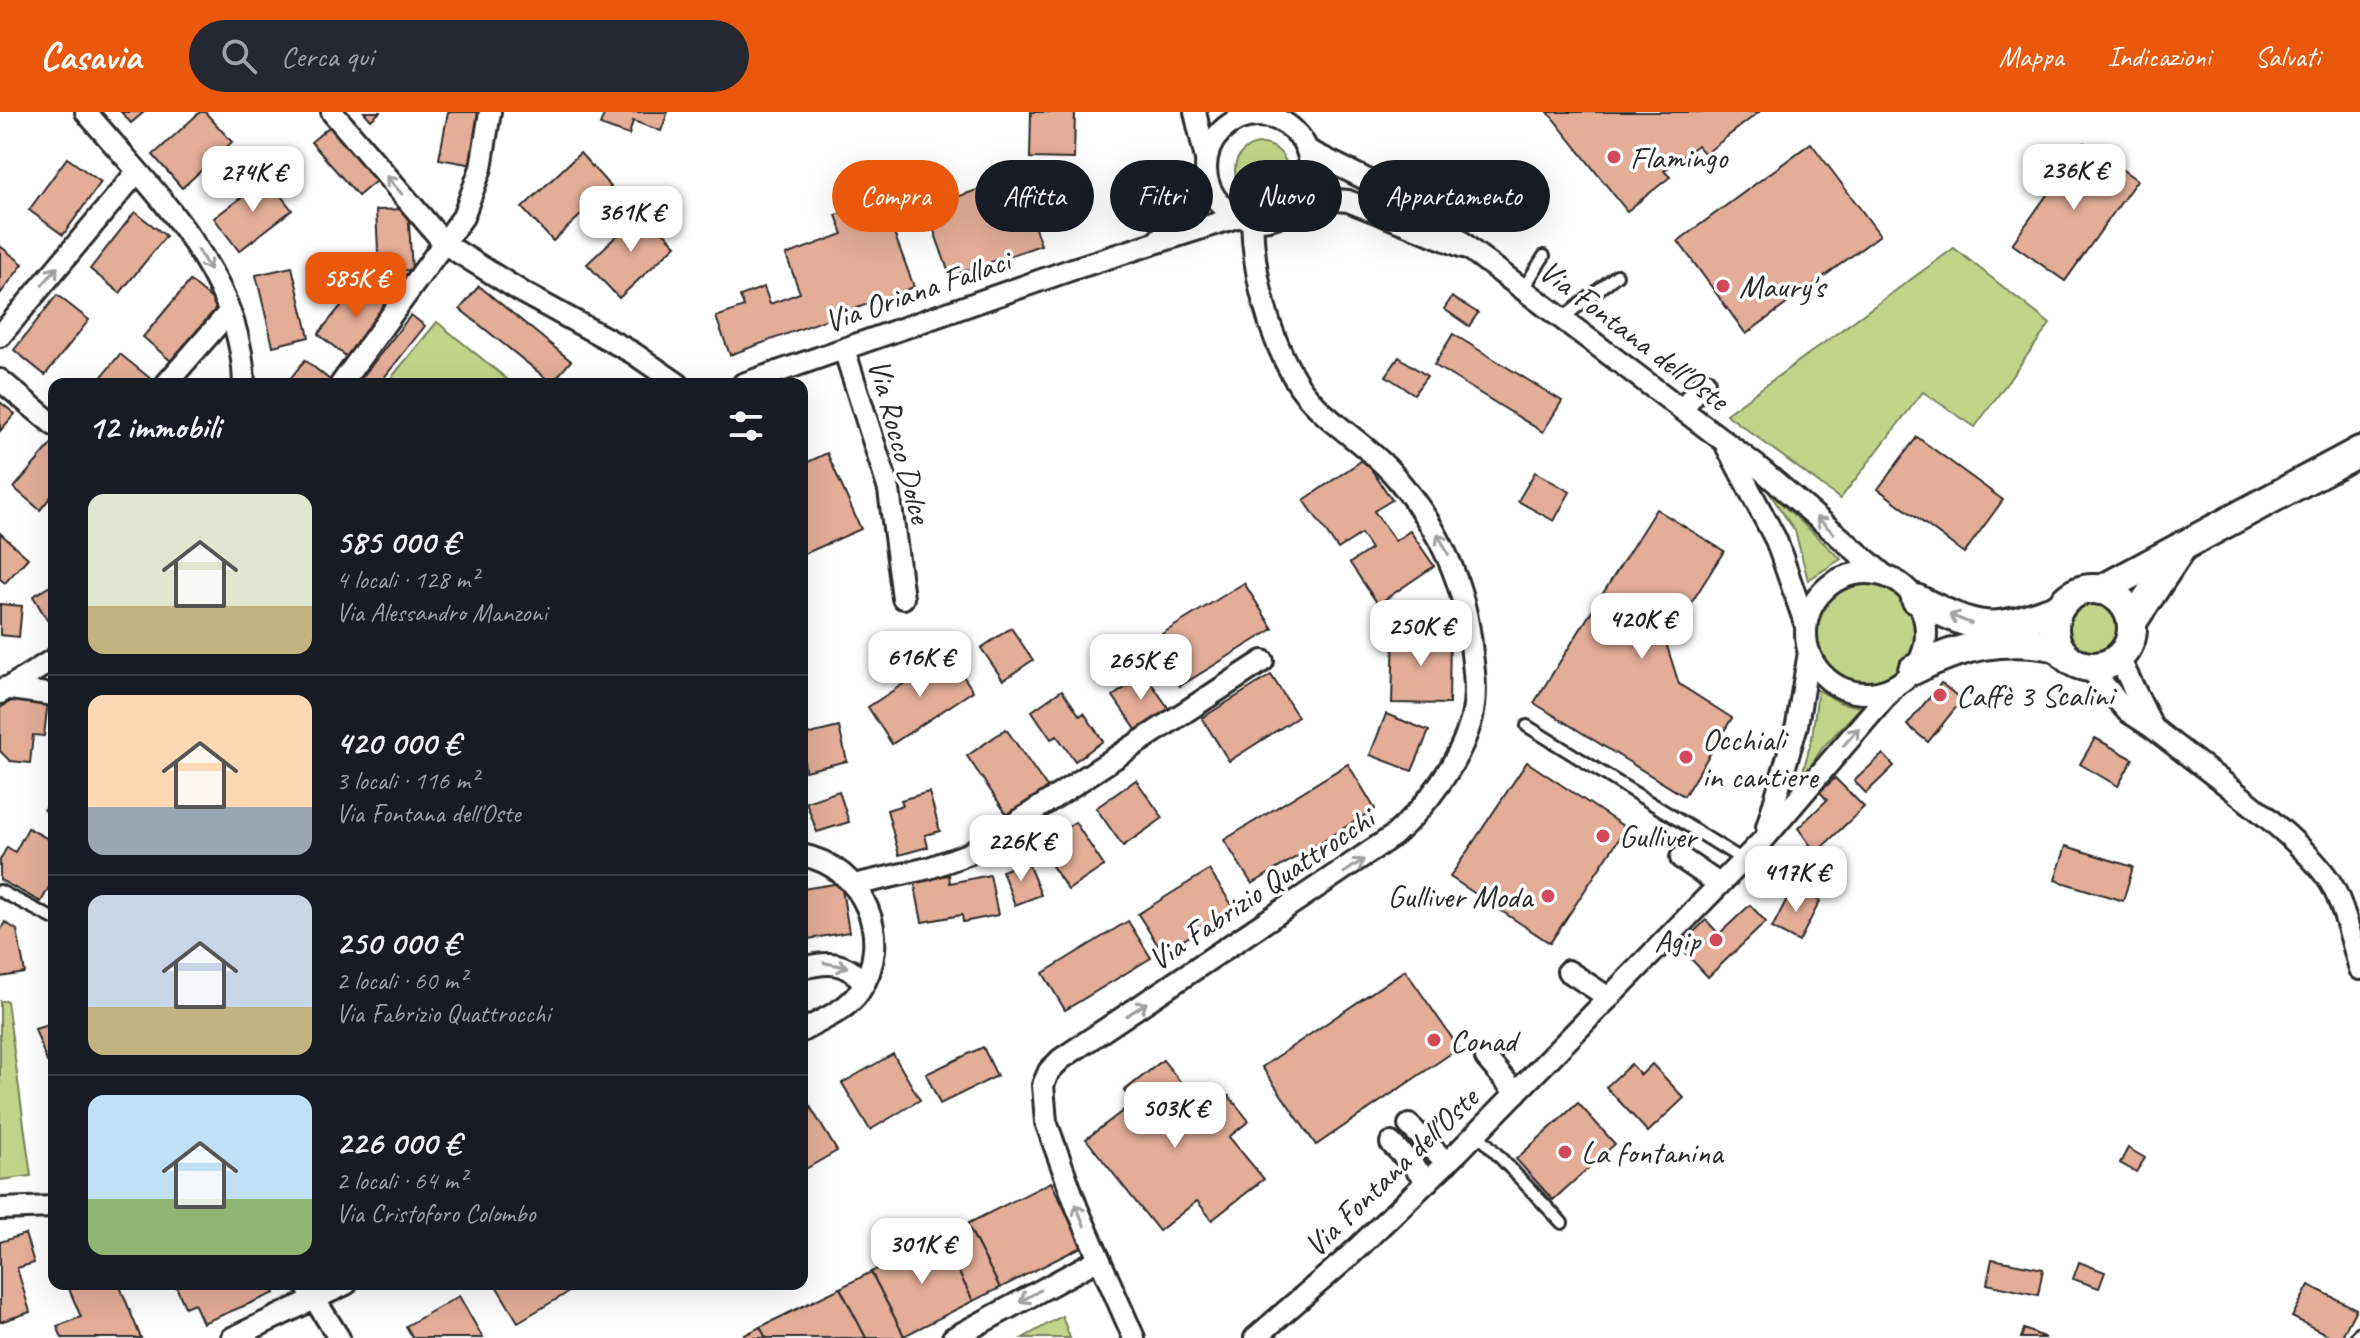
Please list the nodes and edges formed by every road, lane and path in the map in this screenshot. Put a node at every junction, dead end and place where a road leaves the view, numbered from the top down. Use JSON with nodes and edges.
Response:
{"nodes":[{"id":1,"x":86,"y":112,"type":"edge"},
{"id":2,"x":332,"y":112,"type":"edge"},
{"id":3,"x":490,"y":112,"type":"edge"},
{"id":4,"x":1195,"y":112,"type":"edge"},
{"id":5,"x":1273,"y":115,"type":"edge"},
{"id":6,"x":1307,"y":150,"type":"junction"},
{"id":7,"x":1206,"y":160,"type":"edge"},
{"id":8,"x":1206,"y":160,"type":"edge"},
{"id":9,"x":1307,"y":160,"type":"edge"},
{"id":10,"x":137,"y":172,"type":"junction"},
{"id":11,"x":1213,"y":191,"type":"edge"},
{"id":12,"x":1342,"y":200,"type":"edge"},
{"id":13,"x":1229,"y":210,"type":"edge"},
{"id":14,"x":1229,"y":223,"type":"edge"},
{"id":15,"x":1167,"y":232,"type":"edge"},
{"id":16,"x":1249,"y":232,"type":"edge"},
{"id":17,"x":1156,"y":242,"type":"junction"},
{"id":18,"x":445,"y":244,"type":"junction"},
{"id":19,"x":1471,"y":250,"type":"junction"},
{"id":20,"x":1544,"y":256,"type":"dead end"},
{"id":21,"x":1617,"y":275,"type":"dead end"},
{"id":22,"x":1523,"y":289,"type":"junction"},
{"id":23,"x":229,"y":312,"type":"junction"},
{"id":24,"x":1562,"y":319,"type":"junction"},
{"id":25,"x":0,"y":336,"type":"edge"},
{"id":26,"x":844,"y":349,"type":"junction"},
{"id":27,"x":171,"y":378,"type":"edge"},
{"id":28,"x":243,"y":378,"type":"edge"},
{"id":29,"x":345,"y":378,"type":"edge"},
{"id":30,"x":669,"y":378,"type":"edge"},
{"id":31,"x":760,"y":378,"type":"edge"},
{"id":32,"x":0,"y":380,"type":"edge"},
{"id":33,"x":1704,"y":382,"type":"dead end"},
{"id":34,"x":1682,"y":409,"type":"junction"},
{"id":35,"x":48,"y":420,"type":"edge"},
{"id":36,"x":1723,"y":440,"type":"junction"},
{"id":37,"x":2360,"y":451,"type":"edge"},
{"id":38,"x":2184,"y":544,"type":"junction"},
{"id":39,"x":1884,"y":575,"type":"junction"},
{"id":40,"x":2101,"y":590,"type":"junction"},
{"id":41,"x":903,"y":598,"type":"dead end"},
{"id":42,"x":1916,"y":599,"type":"junction"},
{"id":43,"x":2059,"y":608,"type":"junction"},
{"id":44,"x":2132,"y":622,"type":"junction"},
{"id":45,"x":1806,"y":627,"type":"junction"},
{"id":46,"x":2058,"y":647,"type":"junction"},
{"id":47,"x":1809,"y":652,"type":"junction"},
{"id":48,"x":2119,"y":658,"type":"junction"},
{"id":49,"x":1263,"y":661,"type":"dead end"},
{"id":50,"x":48,"y":663,"type":"edge"},
{"id":51,"x":2089,"y":668,"type":"junction"},
{"id":52,"x":1904,"y":678,"type":"junction"},
{"id":53,"x":2,"y":690,"type":"edge"},
{"id":54,"x":48,"y":694,"type":"edge"},
{"id":55,"x":1527,"y":726,"type":"dead end"},
{"id":56,"x":2153,"y":728,"type":"junction"},
{"id":57,"x":1764,"y":839,"type":"junction"},
{"id":58,"x":808,"y":857,"type":"edge"},
{"id":59,"x":1681,"y":858,"type":"dead end"},
{"id":60,"x":1743,"y":860,"type":"junction"},
{"id":61,"x":1719,"y":884,"type":"junction"},
{"id":62,"x":854,"y":885,"type":"junction"},
{"id":63,"x":0,"y":891,"type":"edge"},
{"id":64,"x":48,"y":916,"type":"edge"},
{"id":65,"x":808,"y":967,"type":"edge"},
{"id":66,"x":2360,"y":969,"type":"edge"},
{"id":67,"x":1568,"y":971,"type":"dead end"},
{"id":68,"x":864,"y":982,"type":"junction"},
{"id":69,"x":1609,"y":998,"type":"junction"},
{"id":70,"x":808,"y":1028,"type":"edge"},
{"id":71,"x":1486,"y":1058,"type":"dead end"},
{"id":72,"x":1516,"y":1093,"type":"junction"},
{"id":73,"x":1409,"y":1125,"type":"dead end"},
{"id":74,"x":1477,"y":1133,"type":"junction"},
{"id":75,"x":1391,"y":1143,"type":"dead end"},
{"id":76,"x":1447,"y":1163,"type":"junction"},
{"id":77,"x":1428,"y":1181,"type":"junction"},
{"id":78,"x":48,"y":1207,"type":"edge"},
{"id":79,"x":0,"y":1209,"type":"edge"},
{"id":80,"x":1562,"y":1223,"type":"dead end"},
{"id":81,"x":1099,"y":1259,"type":"junction"},
{"id":82,"x":311,"y":1292,"type":"edge"},
{"id":83,"x":2360,"y":1332,"type":"edge"},
{"id":84,"x":232,"y":1338,"type":"edge"},
{"id":85,"x":339,"y":1338,"type":"edge"},
{"id":86,"x":953,"y":1338,"type":"edge"},
{"id":87,"x":1134,"y":1338,"type":"edge"},
{"id":88,"x":1256,"y":1338,"type":"edge"},
{"id":89,"x":2356,"y":1338,"type":"edge"}],
"edges":[{"from":1,"to":10,"type":"street"},
{"from":18,"to":2,"type":"street","one_way":true},
{"from":3,"to":18,"type":"street"},
{"from":4,"to":7,"type":"street"},
{"from":5,"to":6,"type":"street"},
{"from":5,"to":8,"type":"street"},
{"from":6,"to":9,"type":"street"},
{"from":6,"to":19,"type":"street","name":"Via Fontana dell'Oste"},
{"from":10,"to":23,"type":"street","one_way":true},
{"from":25,"to":10,"type":"street","one_way":true},
{"from":11,"to":13,"type":"street"},
{"from":12,"to":19,"type":"street","name":"Via Fontana dell'Oste"},
{"from":14,"to":17,"type":"street","name":"Via Oriana Fallaci"},
{"from":15,"to":17,"type":"street","name":"Via Oriana Fallaci"},
{"from":81,"to":16,"type":"street","name":"Via Fabrizio Quattrocchi","one_way":true},
{"from":17,"to":26,"type":"street","name":"Via Oriana Fallaci"},
{"from":18,"to":29,"type":"street"},
{"from":18,"to":30,"type":"street"},
{"from":19,"to":22,"type":"street","name":"Via Fontana dell'Oste"},
{"from":20,"to":22,"type":"lane"},
{"from":21,"to":24,"type":"lane"},
{"from":22,"to":24,"type":"street","name":"Via Fontana dell'Oste"},
{"from":23,"to":27,"type":"street"},
{"from":23,"to":28,"type":"street"},
{"from":24,"to":34,"type":"street","name":"Via Fontana dell'Oste"},
{"from":26,"to":31,"type":"street","name":"Via Oriana Fallaci"},
{"from":26,"to":41,"type":"street","name":"Via Rocco Dolce"},
{"from":32,"to":35,"type":"street"},
{"from":33,"to":34,"type":"street"},
{"from":34,"to":36,"type":"street","name":"Via Fontana dell'Oste"},
{"from":39,"to":36,"type":"street","name":"Via Fontana dell'Oste","one_way":true},
{"from":36,"to":45,"type":"street","name":"Via Fontana dell'Oste"},
{"from":37,"to":38,"type":"street"},
{"from":38,"to":40,"type":"street"},
{"from":38,"to":44,"type":"street"},
{"from":39,"to":42,"type":"street"},
{"from":39,"to":45,"type":"street"},
{"from":40,"to":43,"type":"street"},
{"from":40,"to":44,"type":"street"},
{"from":43,"to":42,"type":"street","one_way":true},
{"from":42,"to":52,"type":"street"},
{"from":43,"to":46,"type":"street"},
{"from":44,"to":48,"type":"street"},
{"from":45,"to":47,"type":"street"},
{"from":46,"to":51,"type":"street"},
{"from":46,"to":52,"type":"street"},
{"from":47,"to":52,"type":"street"},
{"from":47,"to":57,"type":"street","name":"Via Fontana dell'Oste"},
{"from":48,"to":51,"type":"street"},
{"from":48,"to":56,"type":"street"},
{"from":49,"to":62,"type":"street"},
{"from":50,"to":53,"type":"street"},
{"from":51,"to":56,"type":"street"},
{"from":57,"to":52,"type":"street","name":"Via Fontana dell'Oste","one_way":true},
{"from":53,"to":54,"type":"street"},
{"from":55,"to":60,"type":"lane"},
{"from":56,"to":66,"type":"street"},
{"from":57,"to":60,"type":"street","name":"Via Fontana dell'Oste"},
{"from":58,"to":62,"type":"street"},
{"from":59,"to":61,"type":"street"},
{"from":60,"to":61,"type":"street","name":"Via Fontana dell'Oste"},
{"from":61,"to":69,"type":"street","name":"Via Fontana dell'Oste"},
{"from":62,"to":68,"type":"street"},
{"from":63,"to":64,"type":"lane"},
{"from":65,"to":68,"type":"street","one_way":true},
{"from":67,"to":69,"type":"street"},
{"from":68,"to":70,"type":"street"},
{"from":69,"to":72,"type":"street","name":"Via Fontana dell'Oste"},
{"from":71,"to":72,"type":"street"},
{"from":72,"to":74,"type":"street","name":"Via Fontana dell'Oste"},
{"from":73,"to":76,"type":"street"},
{"from":74,"to":76,"type":"street","name":"Via Fontana dell'Oste"},
{"from":74,"to":80,"type":"lane"},
{"from":75,"to":77,"type":"street"},
{"from":76,"to":77,"type":"street","name":"Via Fontana dell'Oste"},
{"from":77,"to":88,"type":"street","name":"Via Fontana dell'Oste"},
{"from":78,"to":79,"type":"street"},
{"from":81,"to":86,"type":"street","one_way":true},
{"from":81,"to":87,"type":"street","name":"Via Fabrizio Quattrocchi"},
{"from":82,"to":84,"type":"street"},
{"from":82,"to":85,"type":"street"},
{"from":83,"to":89,"type":"lane"}]}
